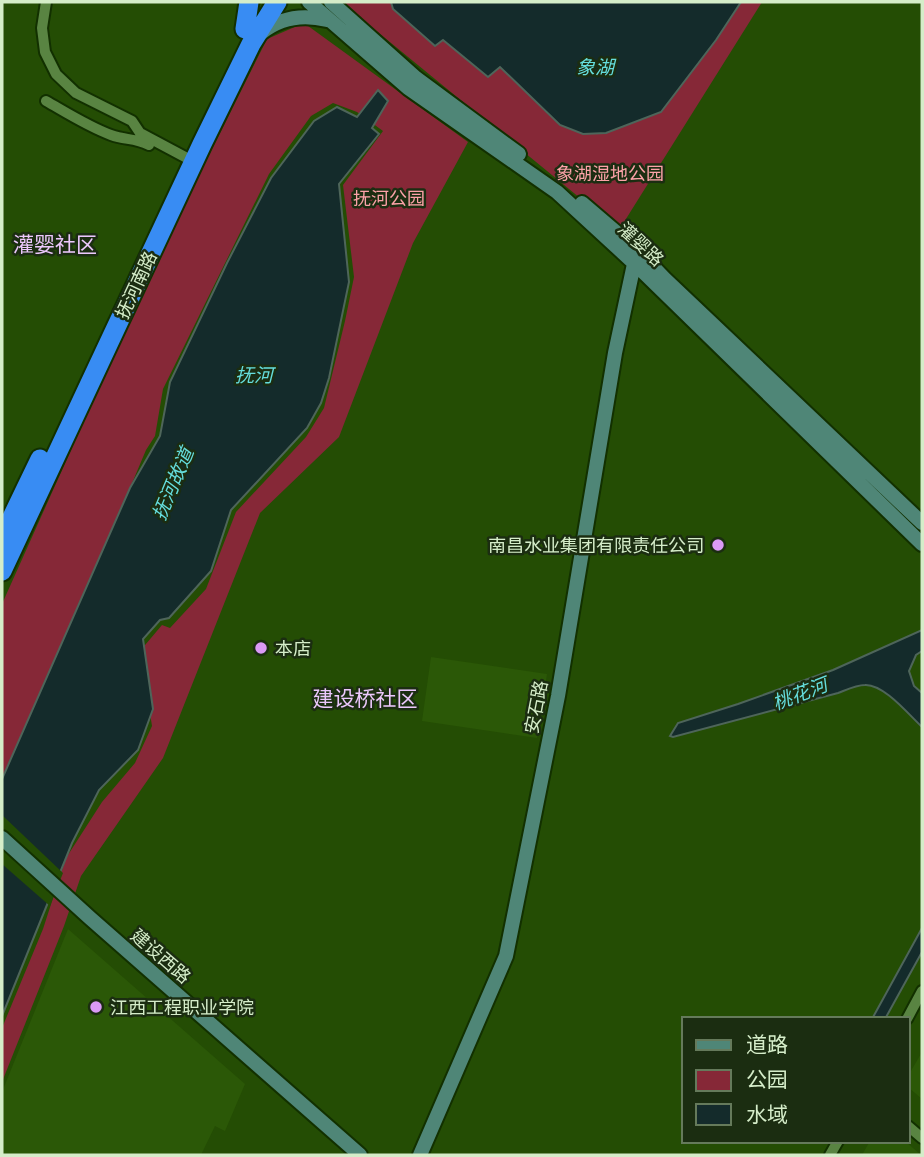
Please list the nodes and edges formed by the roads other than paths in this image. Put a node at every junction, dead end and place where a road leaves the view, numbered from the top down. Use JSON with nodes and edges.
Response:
{"nodes":[{"id":1,"x":46,"y":2,"type":"edge"},
{"id":2,"x":249,"y":2,"type":"edge"},
{"id":3,"x":261,"y":2,"type":"edge"},
{"id":4,"x":277,"y":2,"type":"edge"},
{"id":5,"x":309,"y":2,"type":"edge"},
{"id":6,"x":333,"y":3,"type":"edge"},
{"id":7,"x":329,"y":20,"type":"junction"},
{"id":8,"x":250,"y":33,"type":"junction"},
{"id":9,"x":46,"y":101,"type":"dead end"},
{"id":10,"x":183,"y":160,"type":"junction"},
{"id":11,"x":636,"y":256,"type":"junction"},
{"id":12,"x":922,"y":523,"type":"edge"},
{"id":13,"x":2,"y":538,"type":"edge"},
{"id":14,"x":922,"y":544,"type":"edge"},
{"id":15,"x":2,"y":571,"type":"edge"},
{"id":16,"x":2,"y":838,"type":"edge"},
{"id":17,"x":2,"y":847,"type":"edge"},
{"id":18,"x":88,"y":921,"type":"junction"},
{"id":19,"x":922,"y":991,"type":"edge"},
{"id":20,"x":908,"y":1017,"type":"edge"},
{"id":21,"x":350,"y":1155,"type":"edge"},
{"id":22,"x":360,"y":1155,"type":"edge"},
{"id":23,"x":420,"y":1155,"type":"edge"}],
"edges":[{"from":1,"to":10,"type":"street"},
{"from":2,"to":8,"type":"highway"},
{"from":3,"to":8,"type":"highway","name":"抚河南路"},
{"from":4,"to":8,"type":"highway","name":"抚河南路"},
{"from":5,"to":7,"type":"main road","name":"灌婴路"},
{"from":6,"to":11,"type":"main road","name":"灌婴路"},
{"from":7,"to":8,"type":"main road"},
{"from":7,"to":11,"type":"main road","name":"灌婴路"},
{"from":8,"to":10,"type":"highway","name":"抚河南路"},
{"from":8,"to":15,"type":"highway","name":"抚河南路"},
{"from":9,"to":10,"type":"street"},
{"from":10,"to":13,"type":"highway","name":"抚河南路"},
{"from":11,"to":12,"type":"main road","name":"灌婴路"},
{"from":11,"to":14,"type":"main road","name":"灌婴路"},
{"from":11,"to":23,"type":"main road","name":"安石路"},
{"from":16,"to":18,"type":"main road","name":"建设西路"},
{"from":17,"to":18,"type":"main road","name":"建设西路"},
{"from":18,"to":21,"type":"main road","name":"建设西路"},
{"from":18,"to":22,"type":"main road","name":"建设西路"},
{"from":19,"to":20,"type":"street"}]}
